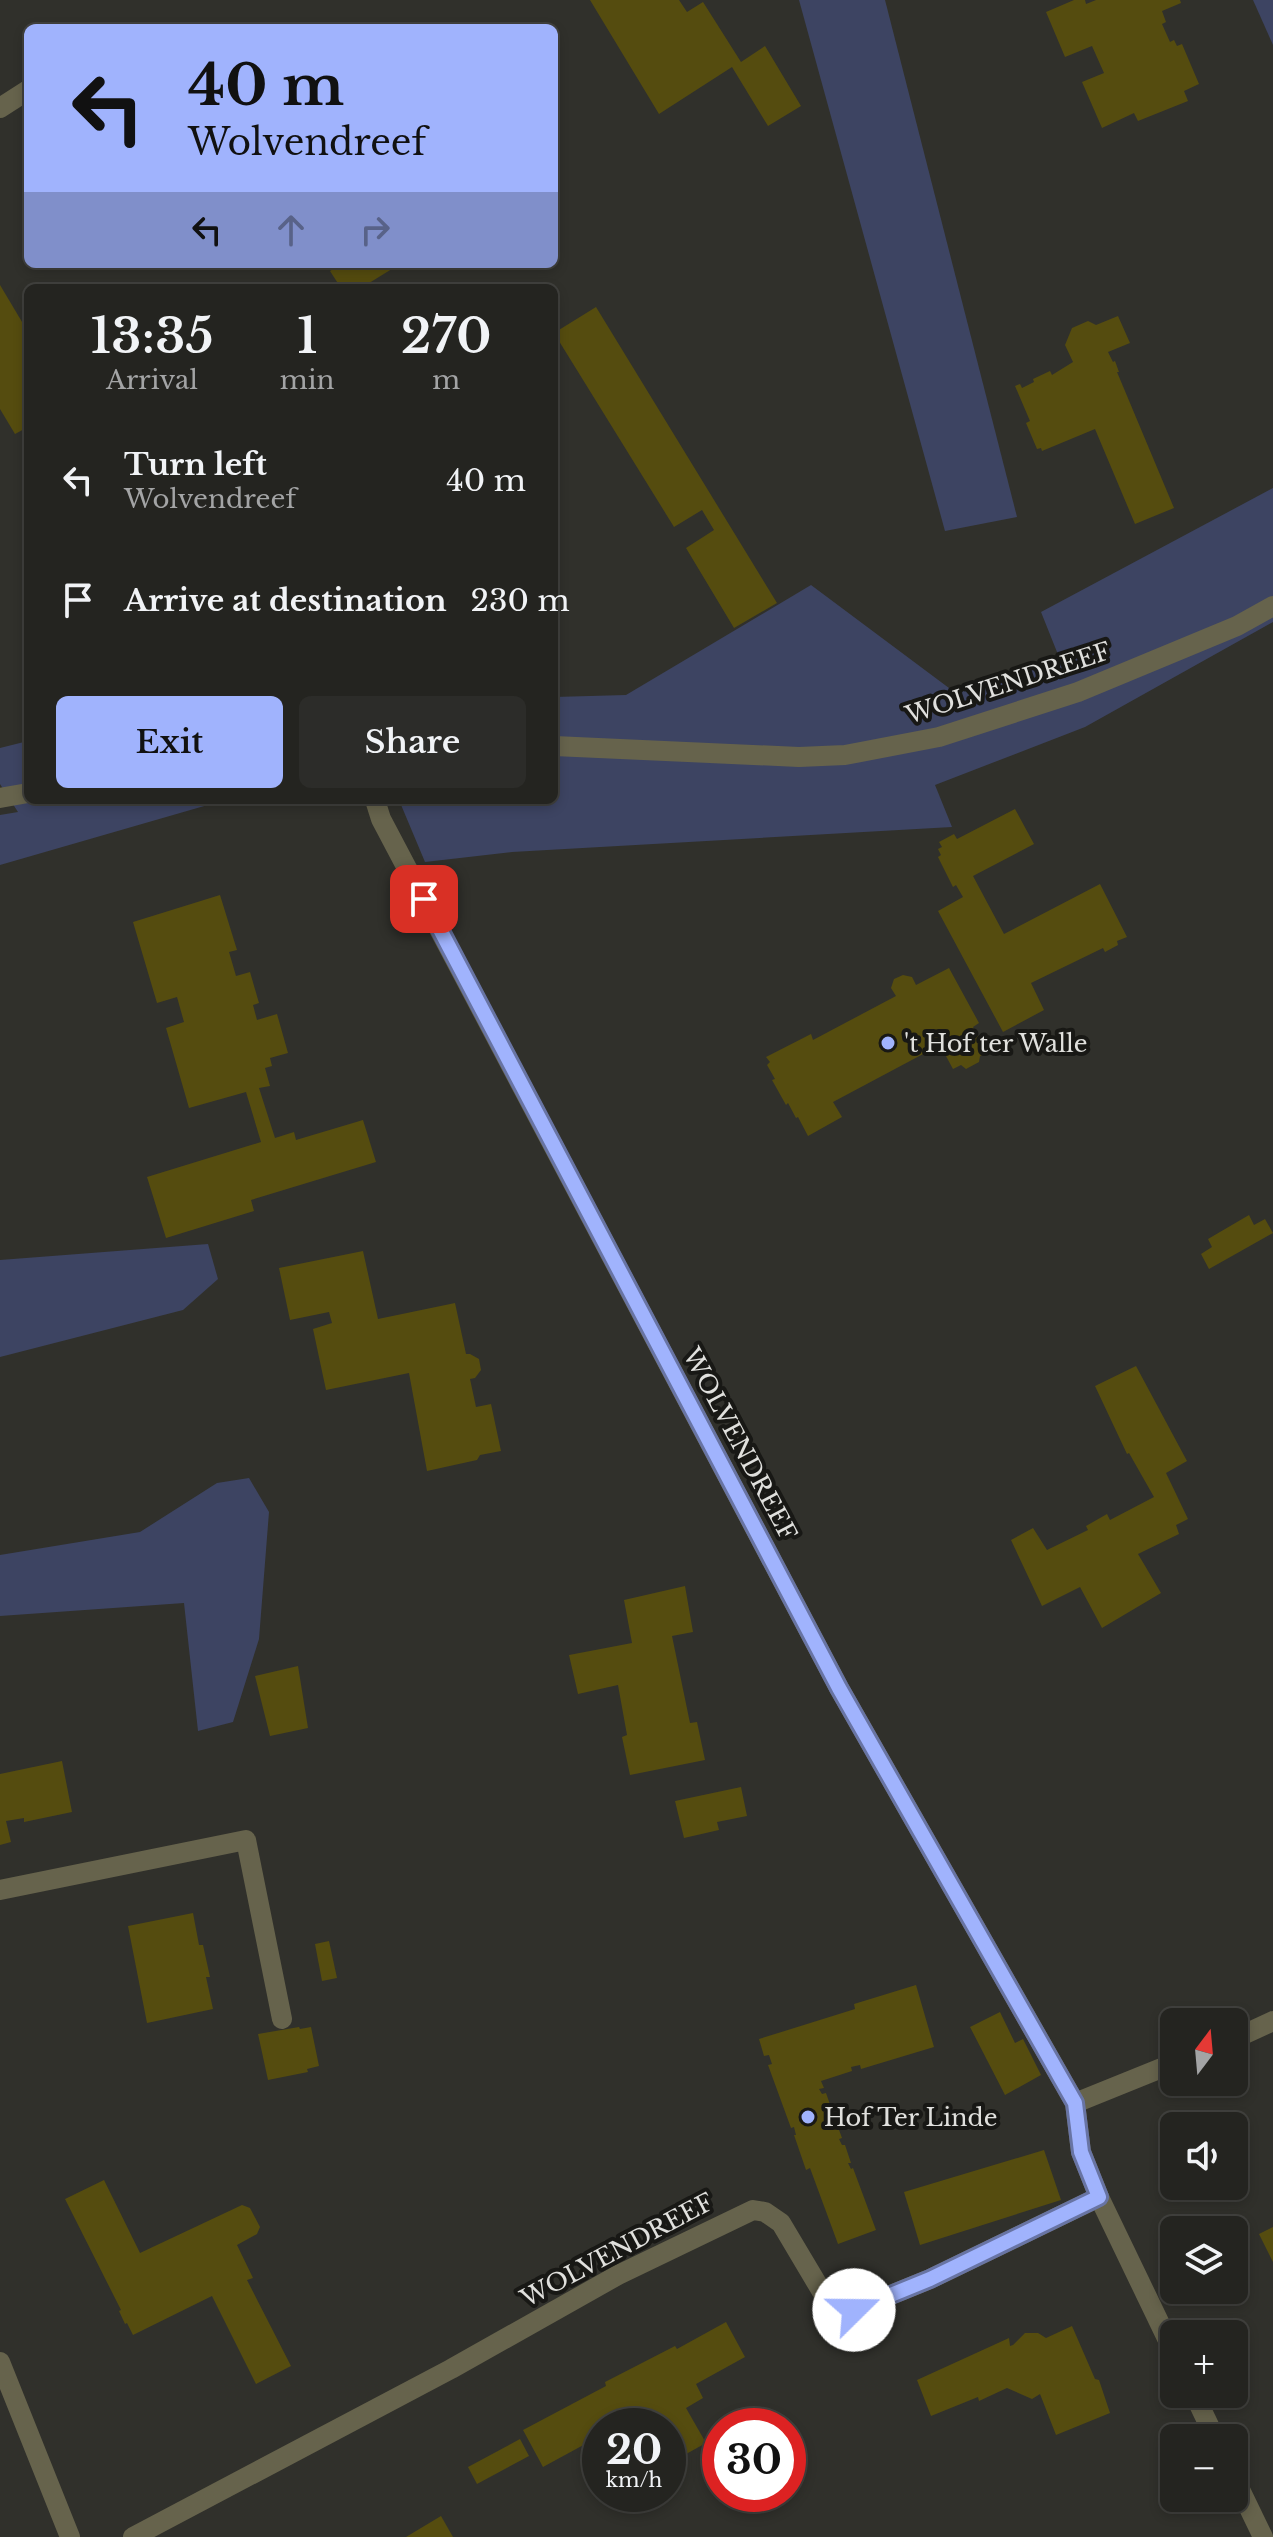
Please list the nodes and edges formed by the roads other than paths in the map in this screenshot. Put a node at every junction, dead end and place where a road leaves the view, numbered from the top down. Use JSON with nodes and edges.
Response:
{"nodes":[{"id":1,"x":24,"y":93,"type":"edge"},
{"id":2,"x":0,"y":108,"type":"edge"},
{"id":3,"x":1273,"y":606,"type":"edge"},
{"id":4,"x":558,"y":746,"type":"edge"},
{"id":5,"x":24,"y":794,"type":"edge"},
{"id":6,"x":0,"y":798,"type":"edge"},
{"id":7,"x":376,"y":804,"type":"edge"},
{"id":8,"x":0,"y":1890,"type":"edge"},
{"id":9,"x":282,"y":2019,"type":"dead end"},
{"id":10,"x":1273,"y":2021,"type":"edge"},
{"id":11,"x":1248,"y":2033,"type":"edge"},
{"id":12,"x":1160,"y":2069,"type":"edge"},
{"id":13,"x":1075,"y":2103,"type":"junction"},
{"id":14,"x":1099,"y":2197,"type":"junction"},
{"id":15,"x":1160,"y":2324,"type":"edge"},
{"id":16,"x":0,"y":2362,"type":"edge"},
{"id":17,"x":1248,"y":2506,"type":"edge"},
{"id":18,"x":70,"y":2537,"type":"edge"},
{"id":19,"x":133,"y":2537,"type":"edge"},
{"id":20,"x":1263,"y":2537,"type":"edge"}],
"edges":[{"from":1,"to":2,"type":"street"},
{"from":3,"to":4,"type":"street","name":"WOLVENDREEF"},
{"from":5,"to":6,"type":"street"},
{"from":7,"to":13,"type":"street","name":"WOLVENDREEF"},
{"from":8,"to":9,"type":"street"},
{"from":10,"to":11,"type":"street"},
{"from":12,"to":13,"type":"street"},
{"from":13,"to":14,"type":"street","name":"WOLVENDREEF"},
{"from":14,"to":15,"type":"street","name":"WOLVENDREEF"},
{"from":14,"to":19,"type":"street","name":"WOLVENDREEF"},
{"from":16,"to":18,"type":"street"},
{"from":17,"to":20,"type":"street"}]}
